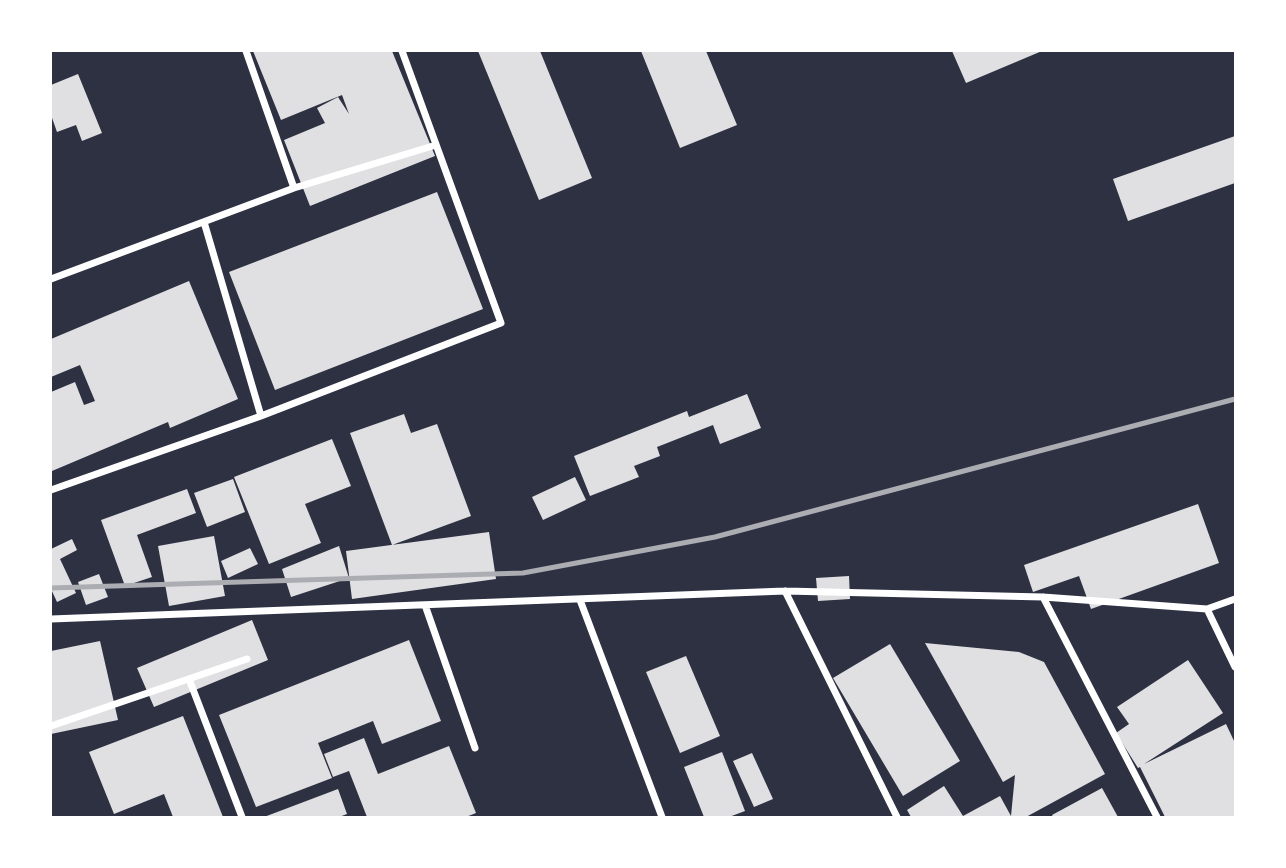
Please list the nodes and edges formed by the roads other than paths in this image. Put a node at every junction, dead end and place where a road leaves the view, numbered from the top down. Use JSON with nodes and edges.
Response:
{"nodes":[{"id":1,"x":246,"y":51,"type":"edge"},
{"id":2,"x":402,"y":51,"type":"edge"},
{"id":3,"x":436,"y":145,"type":"junction"},
{"id":4,"x":294,"y":188,"type":"junction"},
{"id":5,"x":204,"y":222,"type":"junction"},
{"id":6,"x":51,"y":279,"type":"edge"},
{"id":7,"x":261,"y":416,"type":"junction"},
{"id":8,"x":51,"y":490,"type":"edge"},
{"id":9,"x":785,"y":591,"type":"junction"},
{"id":10,"x":1043,"y":597,"type":"junction"},
{"id":11,"x":1235,"y":599,"type":"edge"},
{"id":12,"x":580,"y":600,"type":"junction"},
{"id":13,"x":425,"y":605,"type":"junction"},
{"id":14,"x":1207,"y":609,"type":"junction"},
{"id":15,"x":51,"y":620,"type":"edge"},
{"id":16,"x":247,"y":659,"type":"dead end"},
{"id":17,"x":1235,"y":667,"type":"edge"},
{"id":18,"x":189,"y":679,"type":"junction"},
{"id":19,"x":51,"y":726,"type":"edge"},
{"id":20,"x":475,"y":748,"type":"dead end"},
{"id":21,"x":242,"y":817,"type":"edge"},
{"id":22,"x":662,"y":817,"type":"edge"},
{"id":23,"x":897,"y":817,"type":"edge"},
{"id":24,"x":1157,"y":817,"type":"edge"}],
"edges":[{"from":1,"to":4,"type":"street"},
{"from":2,"to":3,"type":"street"},
{"from":3,"to":4,"type":"street"},
{"from":3,"to":7,"type":"street"},
{"from":4,"to":5,"type":"street"},
{"from":5,"to":6,"type":"street"},
{"from":5,"to":7,"type":"street"},
{"from":7,"to":8,"type":"street"},
{"from":9,"to":10,"type":"street"},
{"from":9,"to":12,"type":"street"},
{"from":9,"to":23,"type":"street"},
{"from":10,"to":14,"type":"street"},
{"from":10,"to":24,"type":"street"},
{"from":11,"to":14,"type":"street"},
{"from":12,"to":13,"type":"street"},
{"from":12,"to":22,"type":"street"},
{"from":13,"to":15,"type":"street"},
{"from":13,"to":20,"type":"street"},
{"from":14,"to":17,"type":"street"},
{"from":16,"to":18,"type":"street"},
{"from":18,"to":19,"type":"street"},
{"from":18,"to":21,"type":"street"}]}
